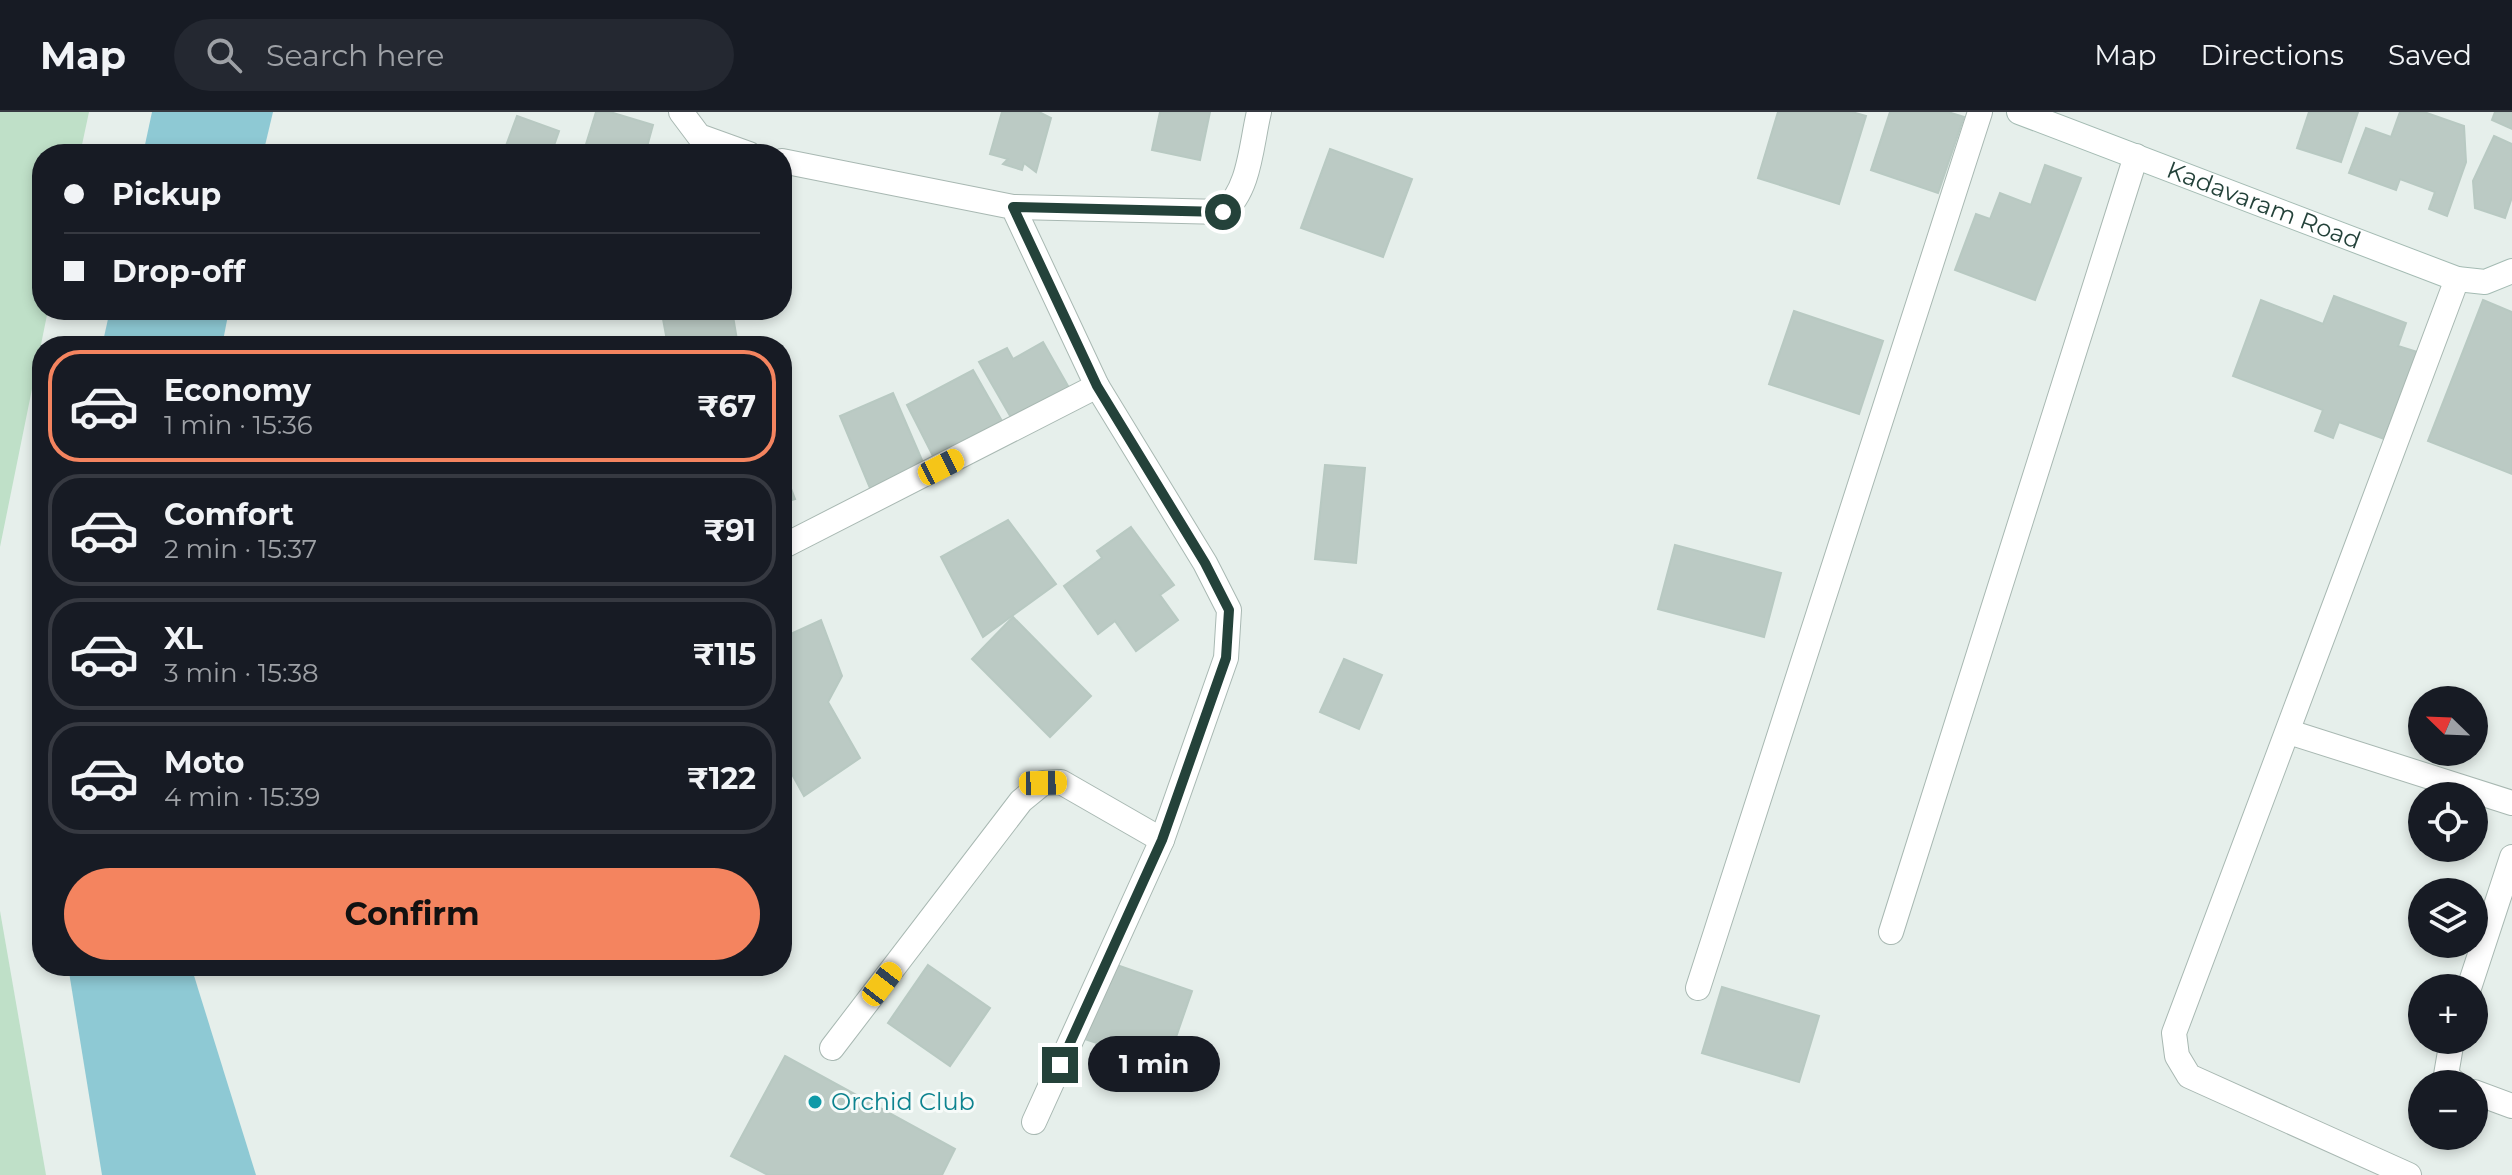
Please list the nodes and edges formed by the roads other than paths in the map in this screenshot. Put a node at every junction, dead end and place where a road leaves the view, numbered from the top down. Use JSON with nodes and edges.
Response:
{"nodes":[{"id":1,"x":681,"y":112,"type":"edge"},
{"id":2,"x":1259,"y":112,"type":"edge"},
{"id":3,"x":1980,"y":112,"type":"edge"},
{"id":4,"x":2019,"y":112,"type":"edge"},
{"id":5,"x":721,"y":144,"type":"edge"},
{"id":6,"x":2136,"y":156,"type":"junction"},
{"id":7,"x":792,"y":163,"type":"edge"},
{"id":8,"x":1013,"y":207,"type":"junction"},
{"id":9,"x":2512,"y":271,"type":"edge"},
{"id":10,"x":2457,"y":279,"type":"junction"},
{"id":11,"x":1097,"y":386,"type":"junction"},
{"id":12,"x":792,"y":542,"type":"edge"},
{"id":13,"x":2289,"y":732,"type":"junction"},
{"id":14,"x":2512,"y":803,"type":"edge"},
{"id":15,"x":1162,"y":840,"type":"junction"},
{"id":16,"x":2512,"y":857,"type":"edge"},
{"id":17,"x":1891,"y":932,"type":"dead end"},
{"id":18,"x":2474,"y":974,"type":"edge"},
{"id":19,"x":1698,"y":988,"type":"dead end"},
{"id":20,"x":832,"y":1048,"type":"dead end"},
{"id":21,"x":2488,"y":1097,"type":"edge"},
{"id":22,"x":2512,"y":1106,"type":"edge"},
{"id":23,"x":1034,"y":1122,"type":"dead end"},
{"id":24,"x":2409,"y":1175,"type":"edge"}],
"edges":[{"from":1,"to":5,"type":"street"},
{"from":2,"to":8,"type":"street"},
{"from":3,"to":19,"type":"street"},
{"from":4,"to":6,"type":"street","name":"Kadavaram Road"},
{"from":6,"to":10,"type":"street","name":"Kadavaram Road"},
{"from":6,"to":17,"type":"street"},
{"from":7,"to":8,"type":"street"},
{"from":8,"to":11,"type":"street"},
{"from":9,"to":10,"type":"street","name":"Kadavaram Road"},
{"from":10,"to":13,"type":"street"},
{"from":11,"to":12,"type":"street"},
{"from":11,"to":15,"type":"street"},
{"from":13,"to":14,"type":"street"},
{"from":13,"to":24,"type":"street"},
{"from":15,"to":20,"type":"street"},
{"from":15,"to":23,"type":"street"},
{"from":16,"to":18,"type":"street"},
{"from":21,"to":22,"type":"street"}]}
